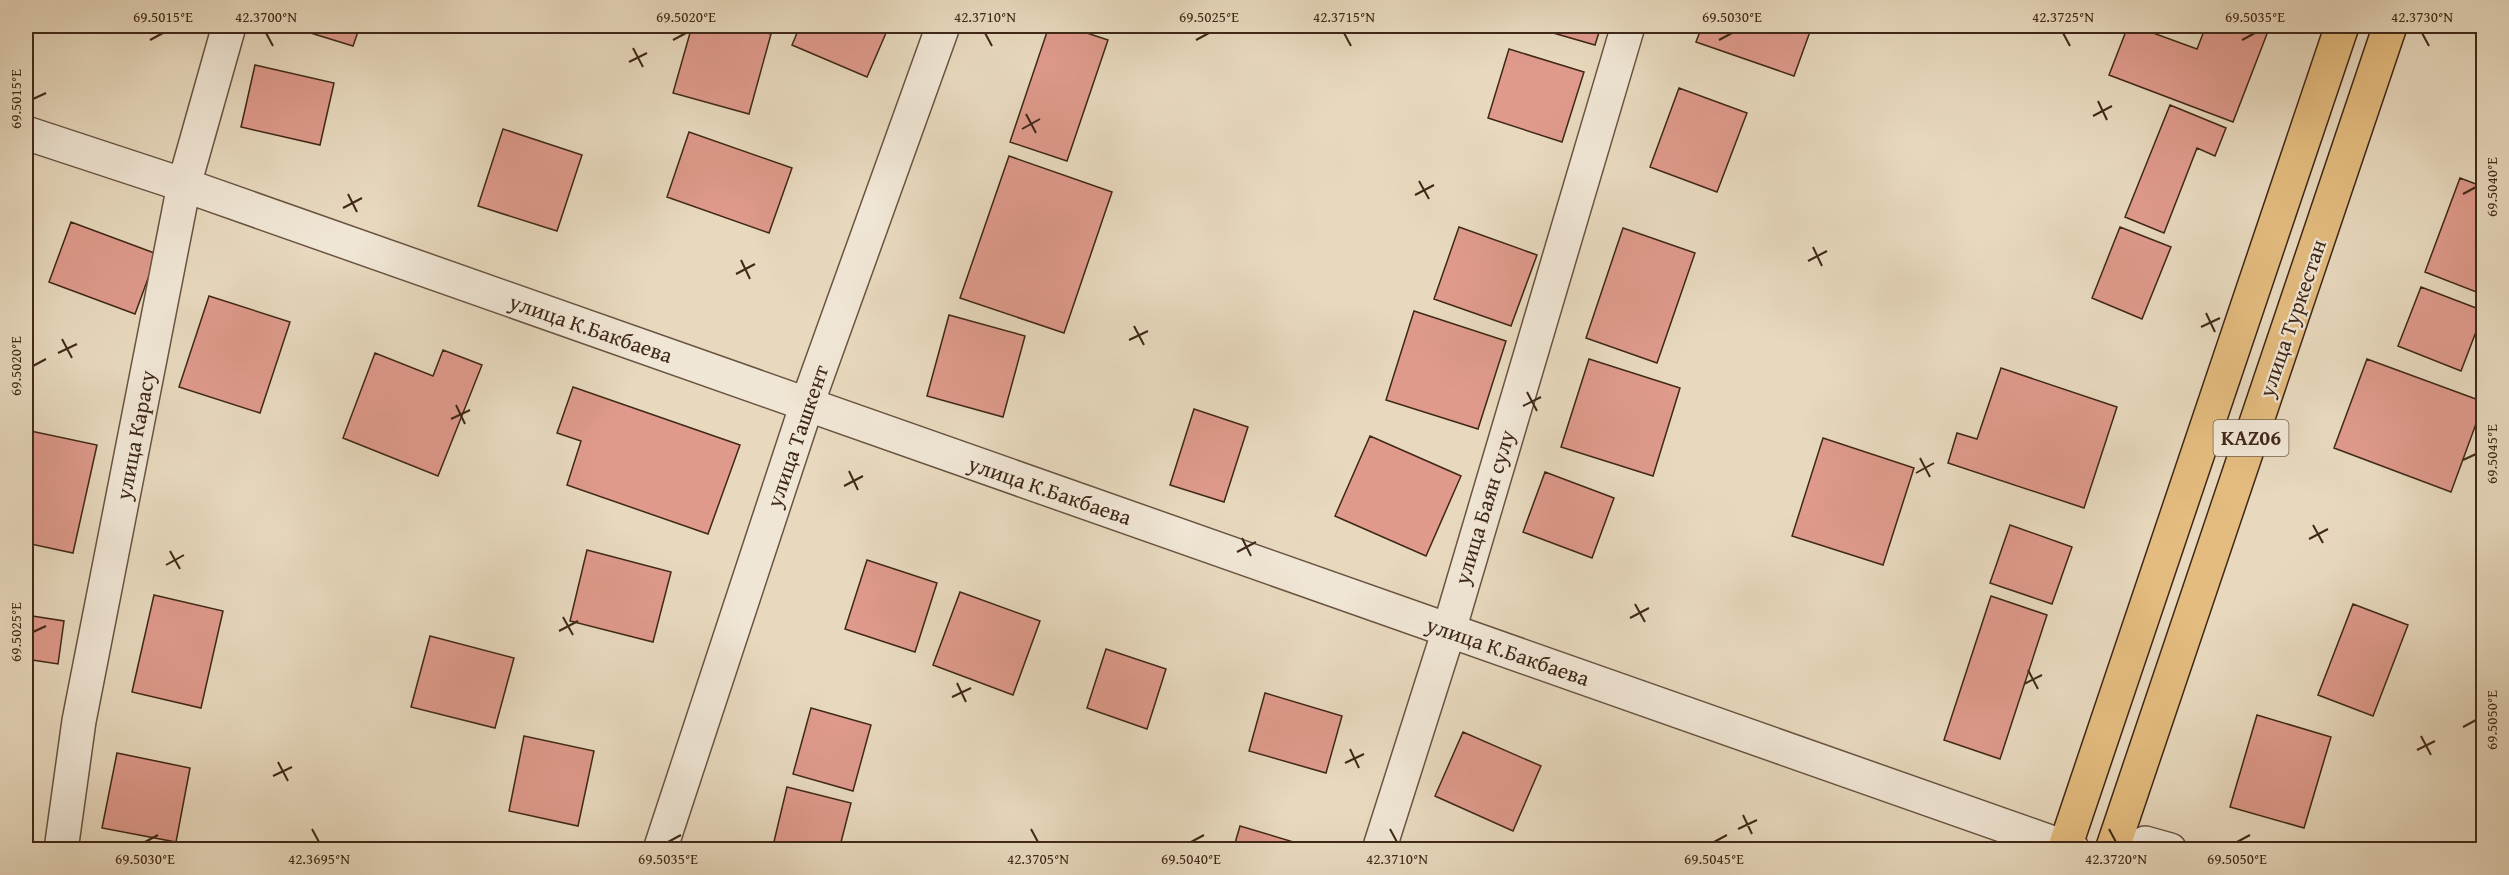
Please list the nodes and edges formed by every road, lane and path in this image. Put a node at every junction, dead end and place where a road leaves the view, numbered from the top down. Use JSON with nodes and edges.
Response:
{"nodes":[{"id":1,"x":229,"y":26,"type":"edge"},
{"id":2,"x":943,"y":26,"type":"edge"},
{"id":3,"x":1628,"y":26,"type":"edge"},
{"id":4,"x":2342,"y":26,"type":"edge"},
{"id":5,"x":2390,"y":26,"type":"edge"},
{"id":6,"x":26,"y":133,"type":"edge"},
{"id":7,"x":184,"y":185,"type":"junction"},
{"id":8,"x":807,"y":404,"type":"junction"},
{"id":9,"x":1449,"y":630,"type":"junction"},
{"id":10,"x":2067,"y":848,"type":"edge"},
{"id":11,"x":62,"y":849,"type":"edge"},
{"id":12,"x":660,"y":849,"type":"edge"},
{"id":13,"x":1379,"y":849,"type":"edge"},
{"id":14,"x":2112,"y":849,"type":"edge"},
{"id":15,"x":2132,"y":849,"type":"edge"},
{"id":16,"x":2170,"y":849,"type":"edge"}],
"edges":[{"from":1,"to":7,"type":"street","name":"улица Карасу"},
{"from":2,"to":8,"type":"street","name":"улица Ташкент"},
{"from":3,"to":9,"type":"street","name":"улица Баян сулу"},
{"from":4,"to":10,"type":"highway","name":"улица Туркестан","number":"KАZ06"},
{"from":5,"to":14,"type":"highway","name":"улица Туркестан","number":"KАZ06"},
{"from":6,"to":7,"type":"street","name":"улица К.Бакбаева"},
{"from":7,"to":8,"type":"street","name":"улица К.Бакбаева"},
{"from":7,"to":11,"type":"street","name":"улица Карасу"},
{"from":8,"to":9,"type":"street","name":"улица К.Бакбаева"},
{"from":8,"to":12,"type":"street","name":"улица Ташкент"},
{"from":9,"to":10,"type":"street","name":"улица К.Бакбаева"},
{"from":9,"to":13,"type":"street","name":"улица Баян сулу"},
{"from":15,"to":16,"type":"street"}]}
